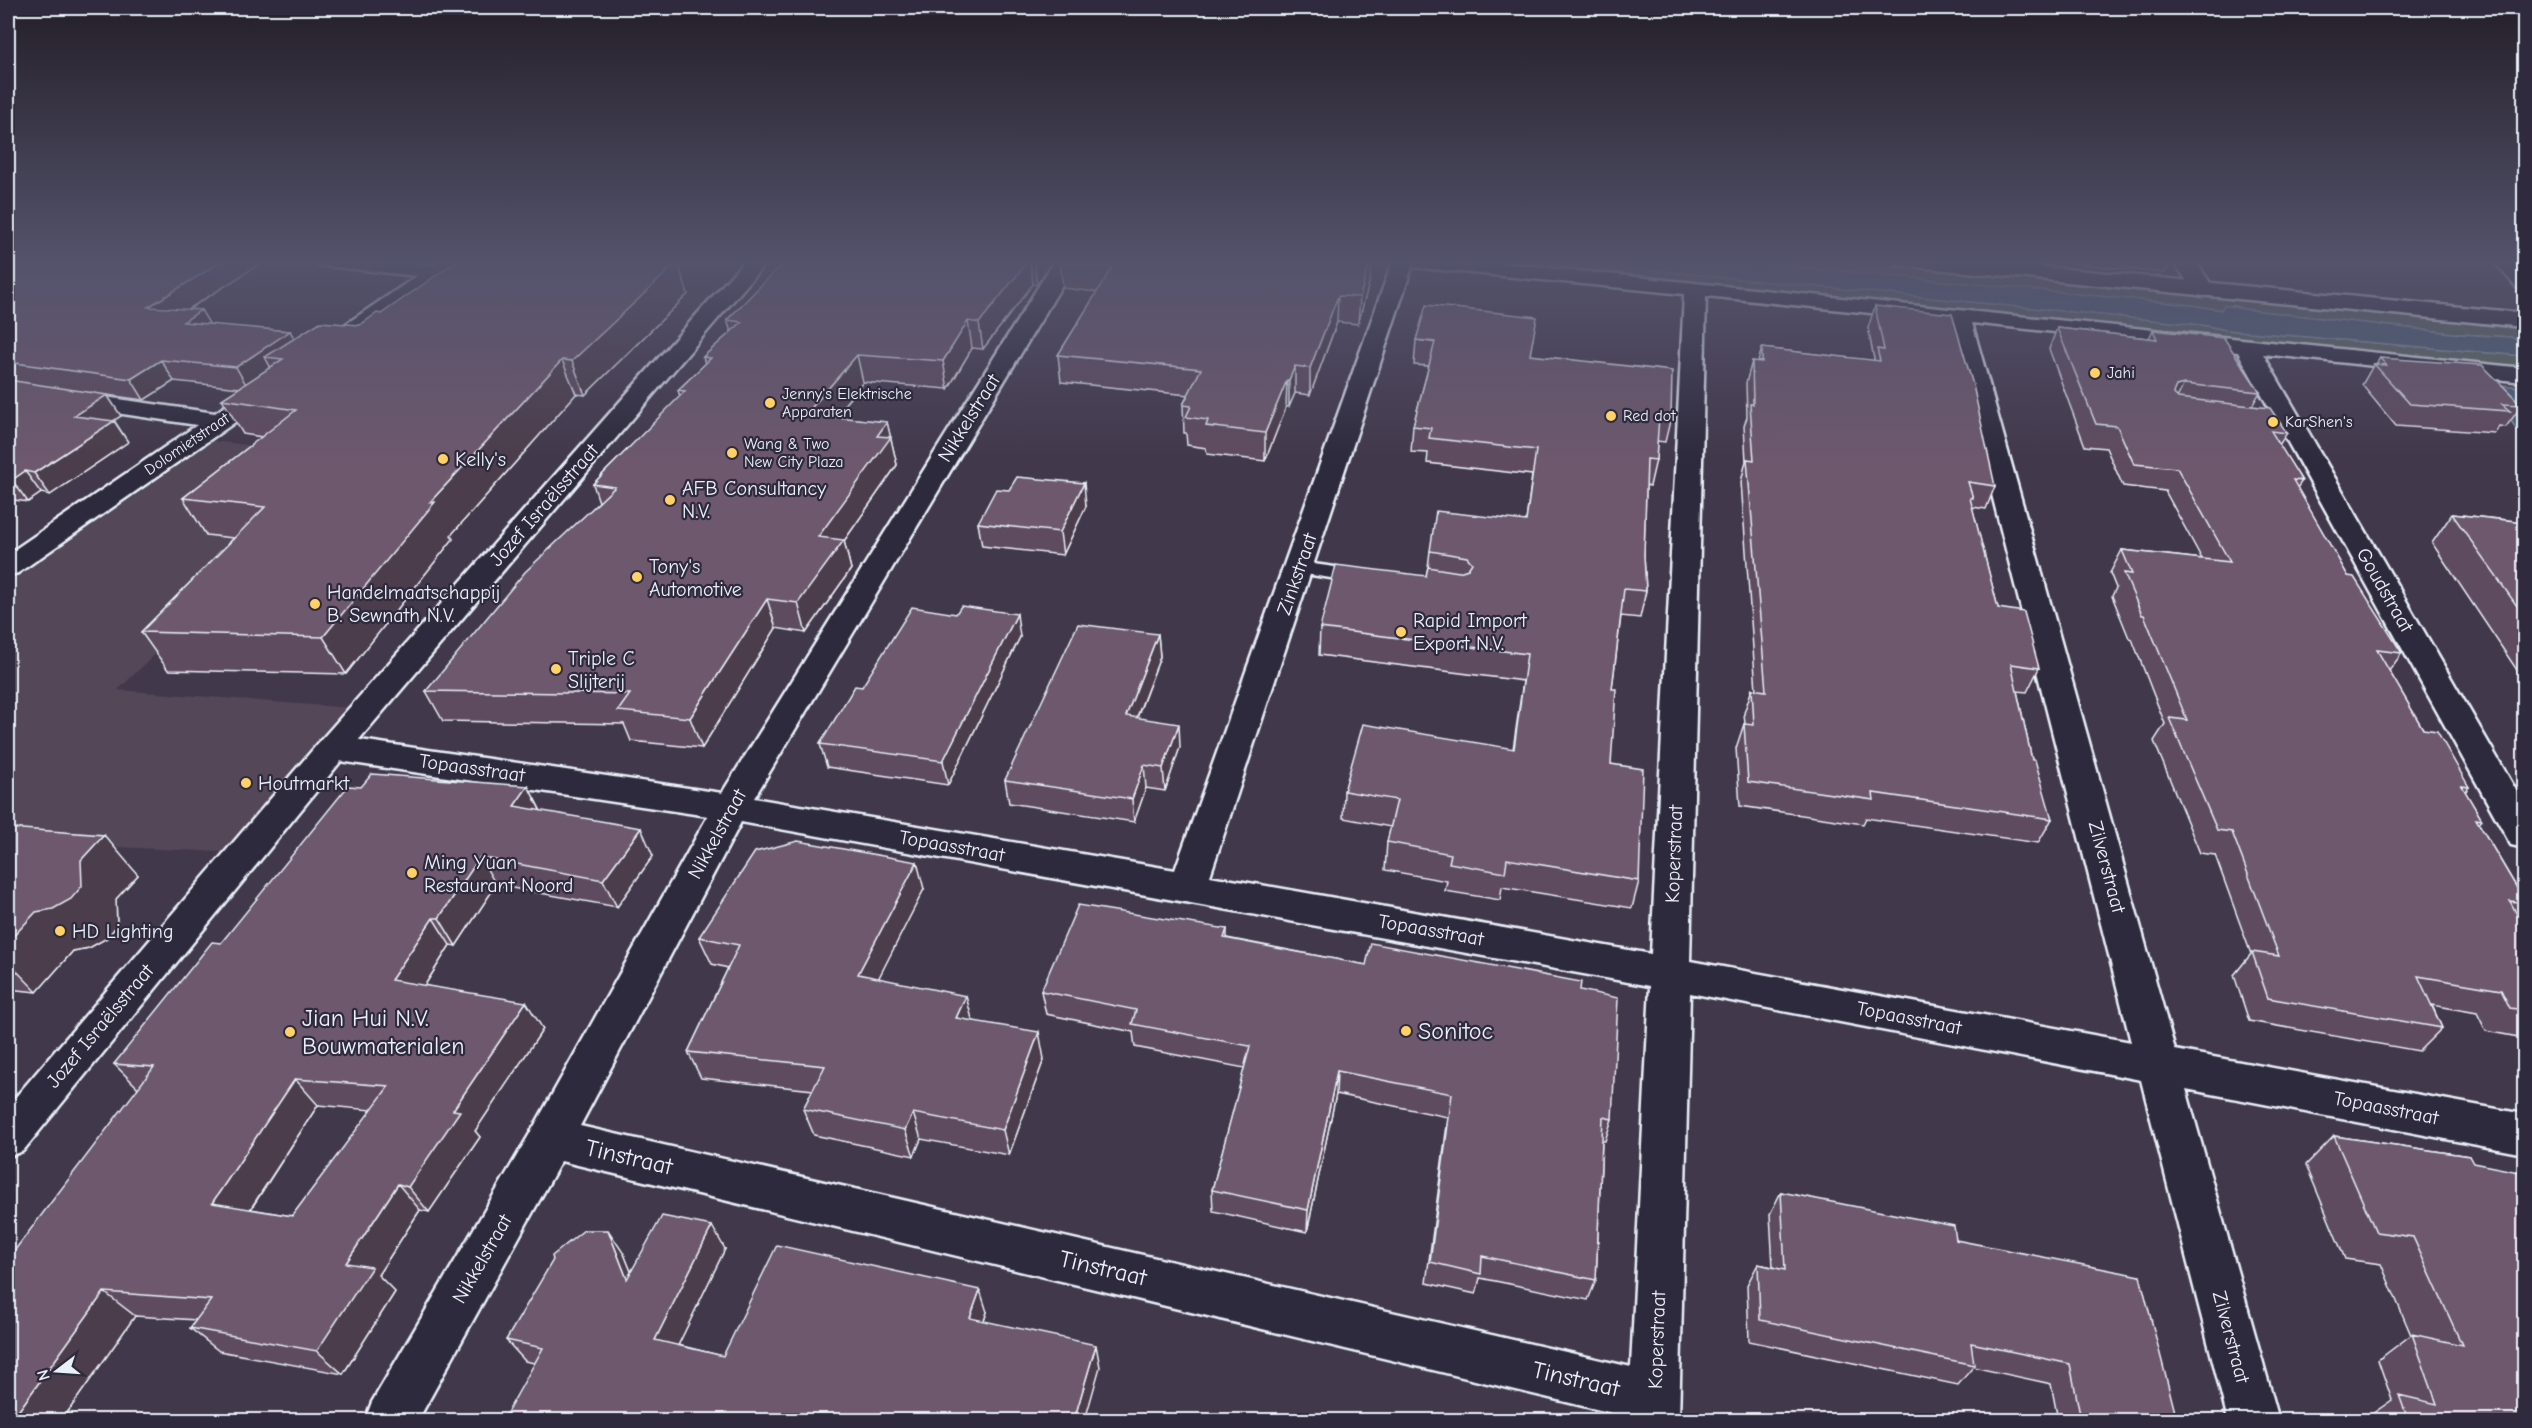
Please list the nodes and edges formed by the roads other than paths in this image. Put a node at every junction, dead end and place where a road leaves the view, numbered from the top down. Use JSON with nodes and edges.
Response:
{"nodes":[{"id":1,"x":358,"y":327,"type":"edge"},
{"id":2,"x":699,"y":327,"type":"edge"},
{"id":3,"x":1025,"y":327,"type":"edge"},
{"id":4,"x":1383,"y":327,"type":"edge"},
{"id":5,"x":1694,"y":327,"type":"edge"},
{"id":6,"x":1961,"y":327,"type":"edge"},
{"id":7,"x":2070,"y":327,"type":"edge"},
{"id":8,"x":2246,"y":345,"type":"junction"},
{"id":9,"x":2524,"y":375,"type":"edge"},
{"id":10,"x":8,"y":390,"type":"edge"},
{"id":11,"x":220,"y":421,"type":"junction"},
{"id":12,"x":8,"y":567,"type":"edge"},
{"id":13,"x":1299,"y":568,"type":"junction"},
{"id":14,"x":1377,"y":579,"type":"edge"},
{"id":15,"x":333,"y":747,"type":"junction"},
{"id":16,"x":731,"y":807,"type":"junction"},
{"id":17,"x":2524,"y":835,"type":"edge"},
{"id":18,"x":1188,"y":887,"type":"junction"},
{"id":19,"x":1670,"y":973,"type":"junction"},
{"id":20,"x":2160,"y":1065,"type":"junction"},
{"id":21,"x":2524,"y":1134,"type":"edge"},
{"id":22,"x":8,"y":1137,"type":"edge"},
{"id":23,"x":550,"y":1138,"type":"junction"},
{"id":24,"x":1655,"y":1409,"type":"edge"},
{"id":25,"x":390,"y":1420,"type":"edge"},
{"id":26,"x":2253,"y":1420,"type":"edge"}],
"edges":[{"from":1,"to":11,"type":"street","name":"Dolomietstraat"},
{"from":2,"to":15,"type":"street","name":"Jozef Israëlsstraat"},
{"from":3,"to":16,"type":"street","name":"Nikkelstraat"},
{"from":4,"to":13,"type":"street","name":"Zinkstraat"},
{"from":5,"to":19,"type":"street","name":"Koperstraat"},
{"from":6,"to":20,"type":"street","name":"Zilverstraat"},
{"from":7,"to":8,"type":"street"},
{"from":8,"to":9,"type":"street"},
{"from":8,"to":17,"type":"street","name":"Goudstraat"},
{"from":10,"to":11,"type":"street"},
{"from":11,"to":12,"type":"street","name":"Dolomietstraat"},
{"from":13,"to":14,"type":"lane"},
{"from":13,"to":18,"type":"street","name":"Zinkstraat"},
{"from":15,"to":16,"type":"street","name":"Topaasstraat"},
{"from":15,"to":22,"type":"street","name":"Jozef Israëlsstraat"},
{"from":16,"to":18,"type":"street","name":"Topaasstraat"},
{"from":16,"to":23,"type":"street","name":"Nikkelstraat"},
{"from":18,"to":19,"type":"street","name":"Topaasstraat"},
{"from":19,"to":20,"type":"street","name":"Topaasstraat"},
{"from":19,"to":24,"type":"street","name":"Koperstraat"},
{"from":20,"to":21,"type":"street","name":"Topaasstraat"},
{"from":20,"to":26,"type":"street","name":"Zilverstraat"},
{"from":23,"to":24,"type":"street","name":"Tinstraat"},
{"from":23,"to":25,"type":"street","name":"Nikkelstraat"}]}
